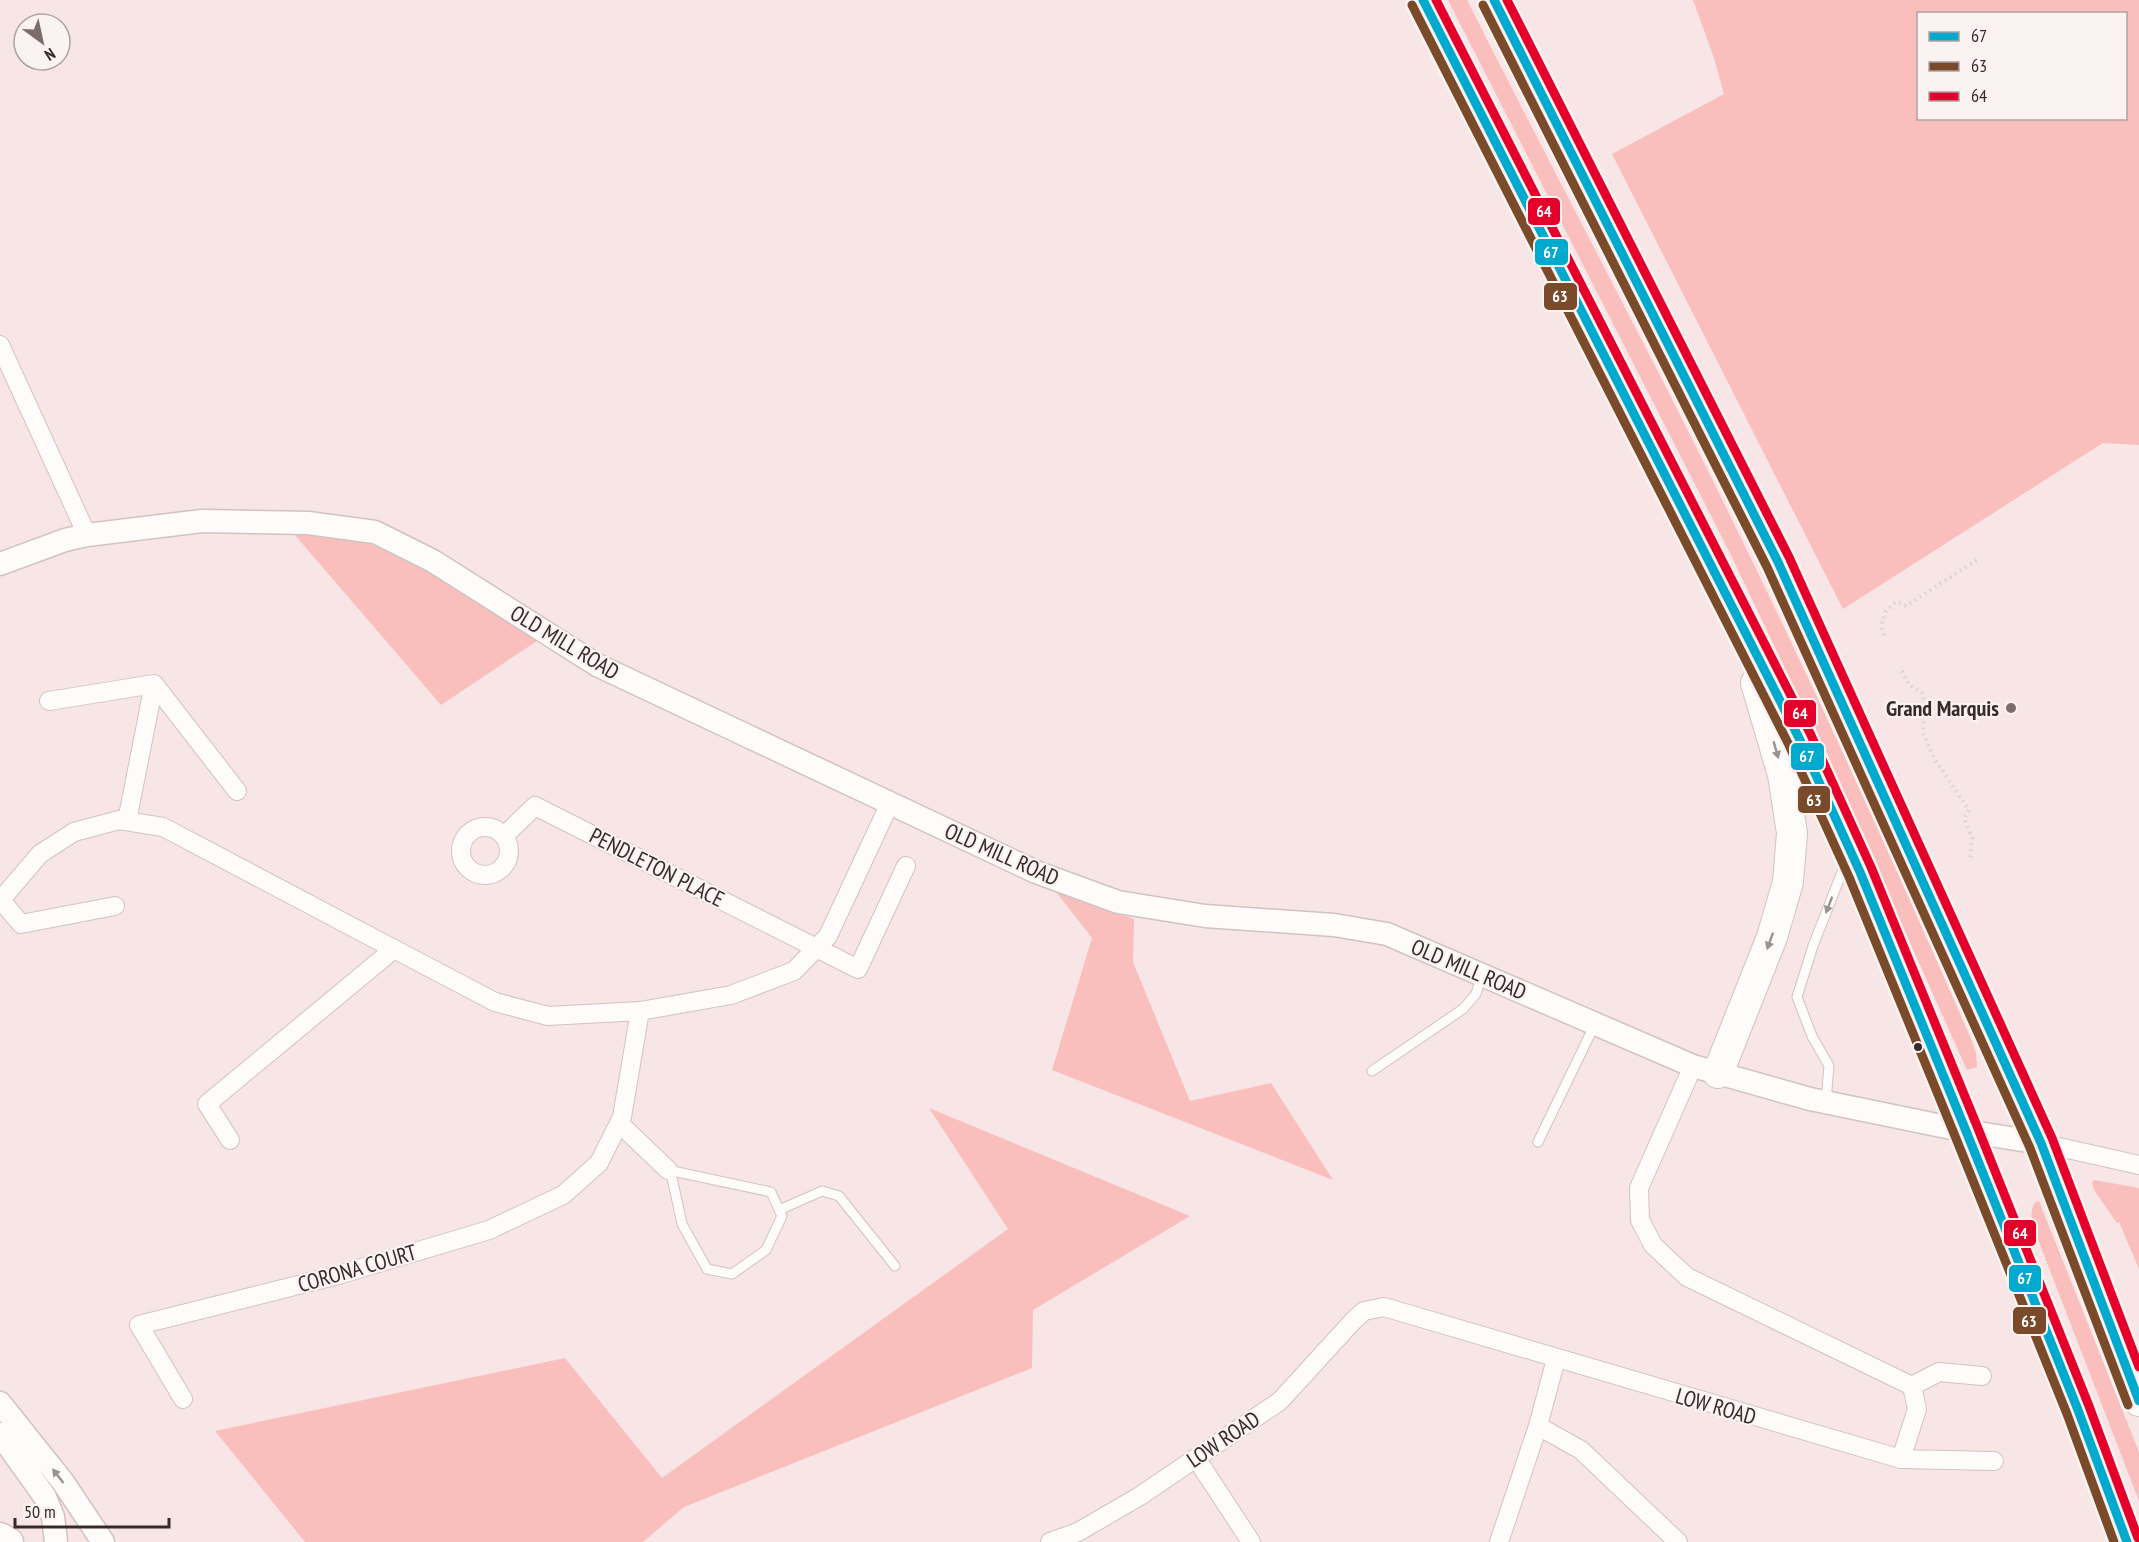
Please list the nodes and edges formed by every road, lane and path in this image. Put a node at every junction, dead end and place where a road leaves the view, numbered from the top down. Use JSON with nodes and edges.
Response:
{"nodes":[{"id":1,"x":1423,"y":0,"type":"edge"},
{"id":2,"x":1494,"y":0,"type":"edge"},
{"id":3,"x":0,"y":345,"type":"edge"},
{"id":4,"x":87,"y":535,"type":"junction"},
{"id":5,"x":1977,"y":560,"type":"dead end"},
{"id":6,"x":0,"y":564,"type":"edge"},
{"id":7,"x":1736,"y":614,"type":"junction"},
{"id":8,"x":1884,"y":634,"type":"dead end"},
{"id":9,"x":1902,"y":671,"type":"dead end"},
{"id":10,"x":154,"y":684,"type":"junction"},
{"id":11,"x":49,"y":701,"type":"dead end"},
{"id":12,"x":237,"y":791,"type":"dead end"},
{"id":13,"x":890,"y":802,"type":"junction"},
{"id":14,"x":127,"y":821,"type":"junction"},
{"id":15,"x":504,"y":836,"type":"dead end"},
{"id":16,"x":1850,"y":851,"type":"junction"},
{"id":17,"x":1970,"y":860,"type":"dead end"},
{"id":18,"x":906,"y":866,"type":"dead end"},
{"id":19,"x":0,"y":900,"type":"edge"},
{"id":20,"x":115,"y":906,"type":"dead end"},
{"id":21,"x":394,"y":949,"type":"junction"},
{"id":22,"x":816,"y":949,"type":"junction"},
{"id":23,"x":1482,"y":974,"type":"junction"},
{"id":24,"x":640,"y":1011,"type":"junction"},
{"id":25,"x":1595,"y":1024,"type":"junction"},
{"id":26,"x":1706,"y":1070,"type":"junction"},
{"id":27,"x":1372,"y":1071,"type":"dead end"},
{"id":28,"x":1826,"y":1103,"type":"junction"},
{"id":29,"x":619,"y":1123,"type":"junction"},
{"id":30,"x":1966,"y":1131,"type":"junction"},
{"id":31,"x":230,"y":1140,"type":"dead end"},
{"id":32,"x":1538,"y":1142,"type":"dead end"},
{"id":33,"x":2041,"y":1143,"type":"junction"},
{"id":34,"x":2139,"y":1165,"type":"edge"},
{"id":35,"x":668,"y":1170,"type":"junction"},
{"id":36,"x":779,"y":1210,"type":"junction"},
{"id":37,"x":895,"y":1266,"type":"dead end"},
{"id":38,"x":1556,"y":1359,"type":"junction"},
{"id":39,"x":1982,"y":1376,"type":"dead end"},
{"id":40,"x":1912,"y":1386,"type":"junction"},
{"id":41,"x":183,"y":1399,"type":"dead end"},
{"id":42,"x":2139,"y":1401,"type":"edge"},
{"id":43,"x":0,"y":1403,"type":"edge"},
{"id":44,"x":1538,"y":1426,"type":"junction"},
{"id":45,"x":0,"y":1434,"type":"edge"},
{"id":46,"x":1196,"y":1458,"type":"junction"},
{"id":47,"x":1901,"y":1460,"type":"junction"},
{"id":48,"x":1994,"y":1461,"type":"dead end"},
{"id":49,"x":0,"y":1537,"type":"edge"},
{"id":50,"x":9,"y":1542,"type":"edge"},
{"id":51,"x":56,"y":1542,"type":"edge"},
{"id":52,"x":103,"y":1542,"type":"edge"},
{"id":53,"x":1050,"y":1542,"type":"edge"},
{"id":54,"x":1251,"y":1542,"type":"edge"},
{"id":55,"x":1499,"y":1542,"type":"edge"},
{"id":56,"x":1678,"y":1542,"type":"edge"},
{"id":57,"x":2127,"y":1542,"type":"edge"}],
"edges":[{"from":1,"to":7,"type":"highway"},
{"from":2,"to":33,"type":"highway"},
{"from":3,"to":4,"type":"street"},
{"from":4,"to":6,"type":"street","name":"OLD MILL ROAD"},
{"from":4,"to":13,"type":"street","name":"OLD MILL ROAD"},
{"from":5,"to":8,"type":"path"},
{"from":7,"to":16,"type":"highway"},
{"from":7,"to":26,"type":"highway","one_way":true},
{"from":9,"to":17,"type":"path"},
{"from":10,"to":11,"type":"street"},
{"from":10,"to":12,"type":"street"},
{"from":10,"to":14,"type":"street"},
{"from":13,"to":22,"type":"street"},
{"from":13,"to":23,"type":"street","name":"OLD MILL ROAD"},
{"from":14,"to":19,"type":"street"},
{"from":14,"to":21,"type":"street"},
{"from":15,"to":22,"type":"street","name":"PENDLETON PLACE"},
{"from":16,"to":28,"type":"lane","one_way":true},
{"from":16,"to":30,"type":"highway"},
{"from":18,"to":22,"type":"street","name":"PENDLETON PLACE"},
{"from":19,"to":20,"type":"street"},
{"from":21,"to":24,"type":"street"},
{"from":21,"to":31,"type":"street"},
{"from":22,"to":24,"type":"street"},
{"from":23,"to":25,"type":"street","name":"OLD MILL ROAD"},
{"from":23,"to":27,"type":"lane"},
{"from":24,"to":29,"type":"street","name":"CORONA COURT"},
{"from":25,"to":26,"type":"street","name":"OLD MILL ROAD"},
{"from":25,"to":32,"type":"lane"},
{"from":26,"to":28,"type":"street","name":"OLD MILL ROAD"},
{"from":26,"to":40,"type":"street"},
{"from":28,"to":30,"type":"street","name":"OLD MILL ROAD"},
{"from":29,"to":35,"type":"street"},
{"from":29,"to":41,"type":"street","name":"CORONA COURT"},
{"from":30,"to":33,"type":"street","name":"OLD MILL ROAD"},
{"from":30,"to":57,"type":"highway"},
{"from":33,"to":34,"type":"street"},
{"from":33,"to":42,"type":"highway"},
{"from":35,"to":36,"type":"lane"},
{"from":35,"to":36,"type":"lane"},
{"from":36,"to":37,"type":"lane"},
{"from":38,"to":44,"type":"street"},
{"from":38,"to":46,"type":"street","name":"LOW ROAD"},
{"from":38,"to":47,"type":"street","name":"LOW ROAD"},
{"from":39,"to":40,"type":"street"},
{"from":40,"to":47,"type":"street"},
{"from":52,"to":43,"type":"street","one_way":true},
{"from":44,"to":55,"type":"street"},
{"from":44,"to":56,"type":"street"},
{"from":45,"to":51,"type":"street"},
{"from":46,"to":53,"type":"street","name":"LOW ROAD"},
{"from":46,"to":54,"type":"street"},
{"from":47,"to":48,"type":"street","name":"LOW ROAD"},
{"from":49,"to":50,"type":"main road"}]}
